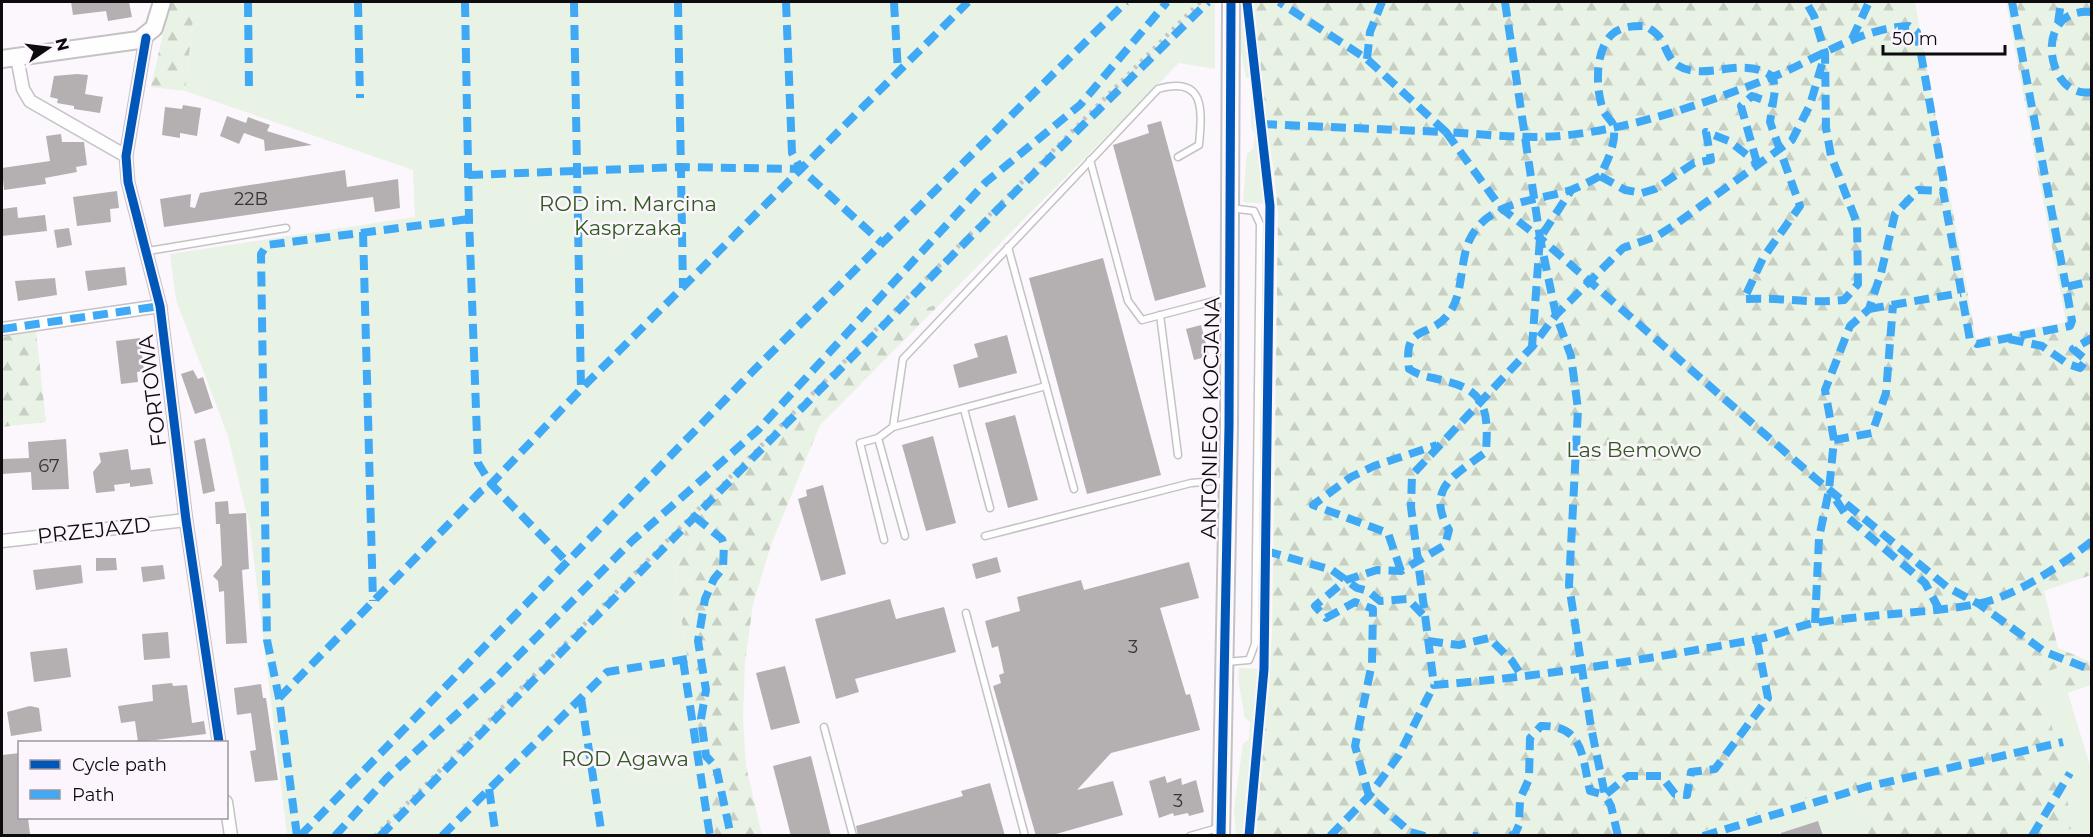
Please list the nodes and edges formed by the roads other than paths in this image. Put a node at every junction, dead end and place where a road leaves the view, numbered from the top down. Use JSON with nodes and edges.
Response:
{"nodes":[{"id":1,"x":162,"y":2,"type":"edge"},
{"id":2,"x":1231,"y":2,"type":"edge"},
{"id":3,"x":146,"y":38,"type":"junction"},
{"id":4,"x":9,"y":58,"type":"edge"},
{"id":5,"x":126,"y":156,"type":"junction"},
{"id":6,"x":1178,"y":157,"type":"dead end"},
{"id":7,"x":1090,"y":160,"type":"junction"},
{"id":8,"x":1230,"y":208,"type":"junction"},
{"id":9,"x":286,"y":228,"type":"dead end"},
{"id":10,"x":1008,"y":247,"type":"junction"},
{"id":11,"x":148,"y":251,"type":"junction"},
{"id":12,"x":1229,"y":297,"type":"junction"},
{"id":13,"x":160,"y":306,"type":"junction"},
{"id":14,"x":1160,"y":315,"type":"junction"},
{"id":15,"x":2,"y":329,"type":"edge"},
{"id":16,"x":1046,"y":386,"type":"junction"},
{"id":17,"x":964,"y":409,"type":"junction"},
{"id":18,"x":893,"y":427,"type":"junction"},
{"id":19,"x":878,"y":438,"type":"junction"},
{"id":20,"x":1178,"y":455,"type":"dead end"},
{"id":21,"x":1228,"y":480,"type":"junction"},
{"id":22,"x":1074,"y":489,"type":"dead end"},
{"id":23,"x":990,"y":508,"type":"dead end"},
{"id":24,"x":186,"y":520,"type":"junction"},
{"id":25,"x":905,"y":536,"type":"dead end"},
{"id":26,"x":985,"y":536,"type":"dead end"},
{"id":27,"x":884,"y":540,"type":"dead end"},
{"id":28,"x":2,"y":541,"type":"edge"},
{"id":29,"x":966,"y":613,"type":"dead end"},
{"id":30,"x":1224,"y":662,"type":"junction"},
{"id":31,"x":824,"y":727,"type":"dead end"},
{"id":32,"x":219,"y":741,"type":"edge"},
{"id":33,"x":228,"y":815,"type":"edge"},
{"id":34,"x":1221,"y":832,"type":"edge"},
{"id":35,"x":231,"y":836,"type":"edge"},
{"id":36,"x":853,"y":836,"type":"edge"},
{"id":37,"x":1025,"y":836,"type":"edge"},
{"id":38,"x":1190,"y":836,"type":"edge"}],
"edges":[{"from":1,"to":3,"type":"street"},
{"from":2,"to":8,"type":"street","name":"ANTONIEGO KOCJANA"},
{"from":3,"to":4,"type":"street"},
{"from":3,"to":5,"type":"street","name":"FORTOWA"},
{"from":4,"to":5,"type":"street"},
{"from":5,"to":11,"type":"street","name":"FORTOWA"},
{"from":6,"to":7,"type":"lane"},
{"from":7,"to":10,"type":"lane"},
{"from":7,"to":14,"type":"lane"},
{"from":8,"to":12,"type":"street","name":"ANTONIEGO KOCJANA"},
{"from":8,"to":30,"type":"lane"},
{"from":9,"to":11,"type":"lane"},
{"from":10,"to":16,"type":"lane"},
{"from":10,"to":18,"type":"lane"},
{"from":11,"to":13,"type":"street","name":"FORTOWA"},
{"from":12,"to":14,"type":"lane"},
{"from":12,"to":21,"type":"street","name":"ANTONIEGO KOCJANA"},
{"from":13,"to":15,"type":"street"},
{"from":13,"to":24,"type":"street","name":"FORTOWA"},
{"from":14,"to":20,"type":"lane"},
{"from":16,"to":17,"type":"lane"},
{"from":16,"to":22,"type":"lane"},
{"from":17,"to":18,"type":"lane"},
{"from":17,"to":23,"type":"lane"},
{"from":18,"to":19,"type":"lane"},
{"from":19,"to":25,"type":"lane"},
{"from":19,"to":27,"type":"lane"},
{"from":21,"to":26,"type":"lane"},
{"from":21,"to":30,"type":"street","name":"ANTONIEGO KOCJANA"},
{"from":24,"to":28,"type":"street","name":"PRZEJAZD"},
{"from":24,"to":32,"type":"street","name":"FORTOWA"},
{"from":29,"to":37,"type":"lane"},
{"from":30,"to":34,"type":"street","name":"ANTONIEGO KOCJANA"},
{"from":31,"to":36,"type":"lane"},
{"from":33,"to":35,"type":"street"},
{"from":34,"to":38,"type":"lane"}]}
